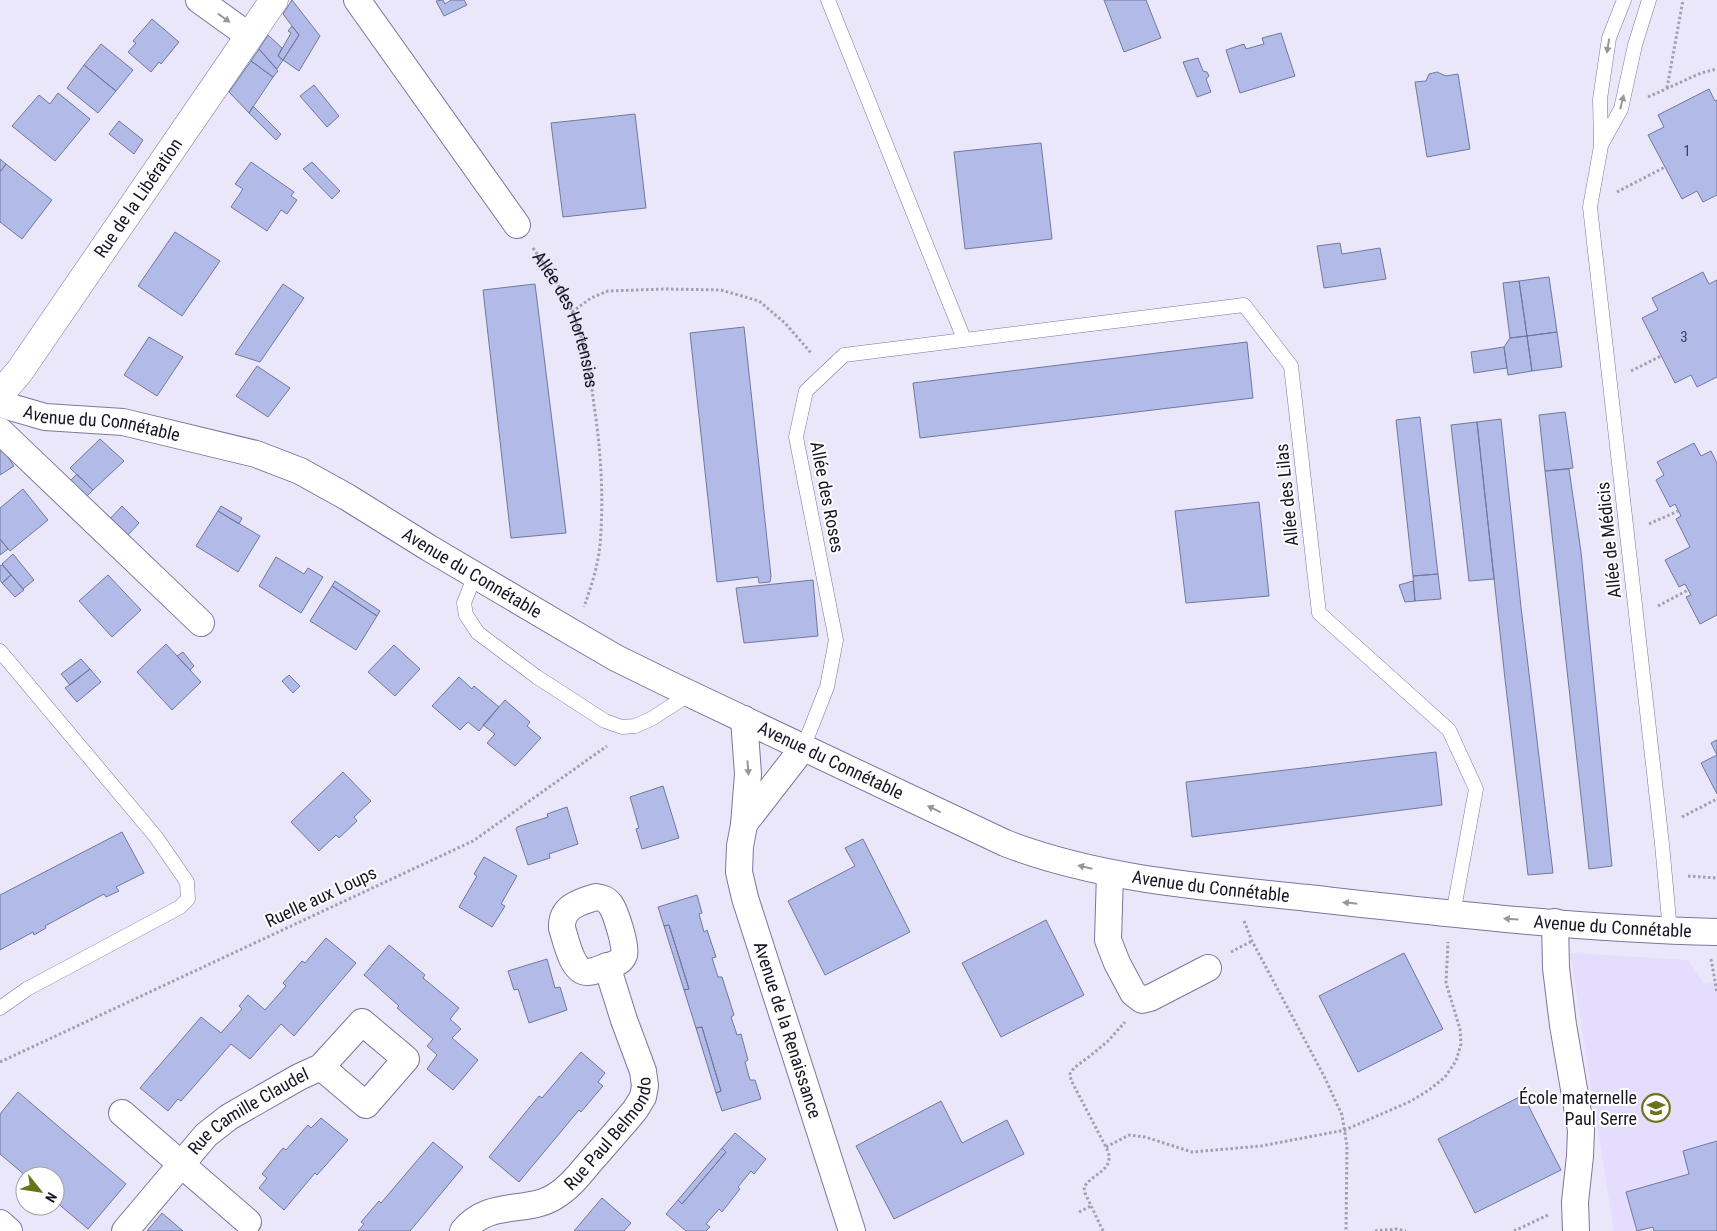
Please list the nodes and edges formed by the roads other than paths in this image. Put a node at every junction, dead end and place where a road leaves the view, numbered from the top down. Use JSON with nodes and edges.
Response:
{"nodes":[{"id":1,"x":199,"y":0,"type":"edge"},
{"id":2,"x":274,"y":0,"type":"edge"},
{"id":3,"x":357,"y":0,"type":"edge"},
{"id":4,"x":828,"y":0,"type":"edge"},
{"id":5,"x":1624,"y":0,"type":"edge"},
{"id":6,"x":1650,"y":0,"type":"edge"},
{"id":7,"x":248,"y":36,"type":"junction"},
{"id":8,"x":1601,"y":146,"type":"junction"},
{"id":9,"x":517,"y":225,"type":"road end"},
{"id":10,"x":964,"y":339,"type":"junction"},
{"id":11,"x":0,"y":394,"type":"edge"},
{"id":12,"x":0,"y":404,"type":"edge"},
{"id":13,"x":0,"y":431,"type":"edge"},
{"id":14,"x":475,"y":575,"type":"junction"},
{"id":15,"x":201,"y":623,"type":"dead end"},
{"id":16,"x":0,"y":650,"type":"edge"},
{"id":17,"x":690,"y":694,"type":"junction"},
{"id":18,"x":744,"y":719,"type":"junction"},
{"id":19,"x":803,"y":748,"type":"junction"},
{"id":20,"x":744,"y":825,"type":"junction"},
{"id":21,"x":1110,"y":873,"type":"junction"},
{"id":22,"x":1453,"y":914,"type":"junction"},
{"id":23,"x":1555,"y":922,"type":"junction"},
{"id":24,"x":1670,"y":931,"type":"junction"},
{"id":25,"x":1717,"y":932,"type":"edge"},
{"id":26,"x":607,"y":966,"type":"dead end"},
{"id":27,"x":1208,"y":968,"type":"dead end"},
{"id":28,"x":0,"y":1008,"type":"edge"},
{"id":29,"x":321,"y":1067,"type":"dead end"},
{"id":30,"x":122,"y":1113,"type":"dead end"},
{"id":31,"x":181,"y":1164,"type":"junction"},
{"id":32,"x":248,"y":1222,"type":"dead end"},
{"id":33,"x":0,"y":1223,"type":"edge"},
{"id":34,"x":9,"y":1231,"type":"edge"},
{"id":35,"x":125,"y":1231,"type":"edge"},
{"id":36,"x":463,"y":1231,"type":"edge"},
{"id":37,"x":852,"y":1231,"type":"edge"},
{"id":38,"x":1576,"y":1231,"type":"edge"}],
"edges":[{"from":1,"to":7,"type":"street","one_way":true},
{"from":2,"to":7,"type":"main road","name":"Rue de la Libération"},
{"from":3,"to":9,"type":"street"},
{"from":4,"to":10,"type":"lane"},
{"from":5,"to":8,"type":"lane","name":"Allée de Médicis","one_way":true},
{"from":8,"to":6,"type":"lane","name":"Allée de Médicis","one_way":true},
{"from":7,"to":11,"type":"main road","name":"Rue de la Libération"},
{"from":8,"to":24,"type":"lane","name":"Allée de Médicis"},
{"from":10,"to":19,"type":"lane","name":"Allée des Roses"},
{"from":10,"to":22,"type":"lane","name":"Allée des Lilas"},
{"from":12,"to":14,"type":"street","name":"Avenue du Connétable"},
{"from":13,"to":15,"type":"street"},
{"from":14,"to":17,"type":"street","name":"Avenue du Connétable"},
{"from":14,"to":17,"type":"lane"},
{"from":16,"to":28,"type":"lane"},
{"from":17,"to":18,"type":"street","name":"Avenue du Connétable"},
{"from":18,"to":19,"type":"street","name":"Avenue du Connétable"},
{"from":18,"to":20,"type":"street","name":"Avenue de la Renaissance","one_way":true},
{"from":19,"to":20,"type":"street"},
{"from":21,"to":19,"type":"street","name":"Avenue du Connétable","one_way":true},
{"from":20,"to":37,"type":"street","name":"Avenue de la Renaissance"},
{"from":22,"to":21,"type":"street","name":"Avenue du Connétable","one_way":true},
{"from":21,"to":27,"type":"street"},
{"from":23,"to":22,"type":"street","name":"Avenue du Connétable","one_way":true},
{"from":23,"to":24,"type":"street","name":"Avenue du Connétable"},
{"from":23,"to":38,"type":"street"},
{"from":24,"to":25,"type":"street","name":"Avenue du Connétable"},
{"from":26,"to":36,"type":"street","name":"Rue Paul Belmondo"},
{"from":29,"to":31,"type":"street","name":"Rue Camille Claudel"},
{"from":30,"to":31,"type":"street","name":"Rue Camille Claudel"},
{"from":31,"to":32,"type":"street","name":"Rue Camille Claudel"},
{"from":31,"to":35,"type":"street","name":"Rue Camille Claudel"},
{"from":33,"to":34,"type":"street"}]}
